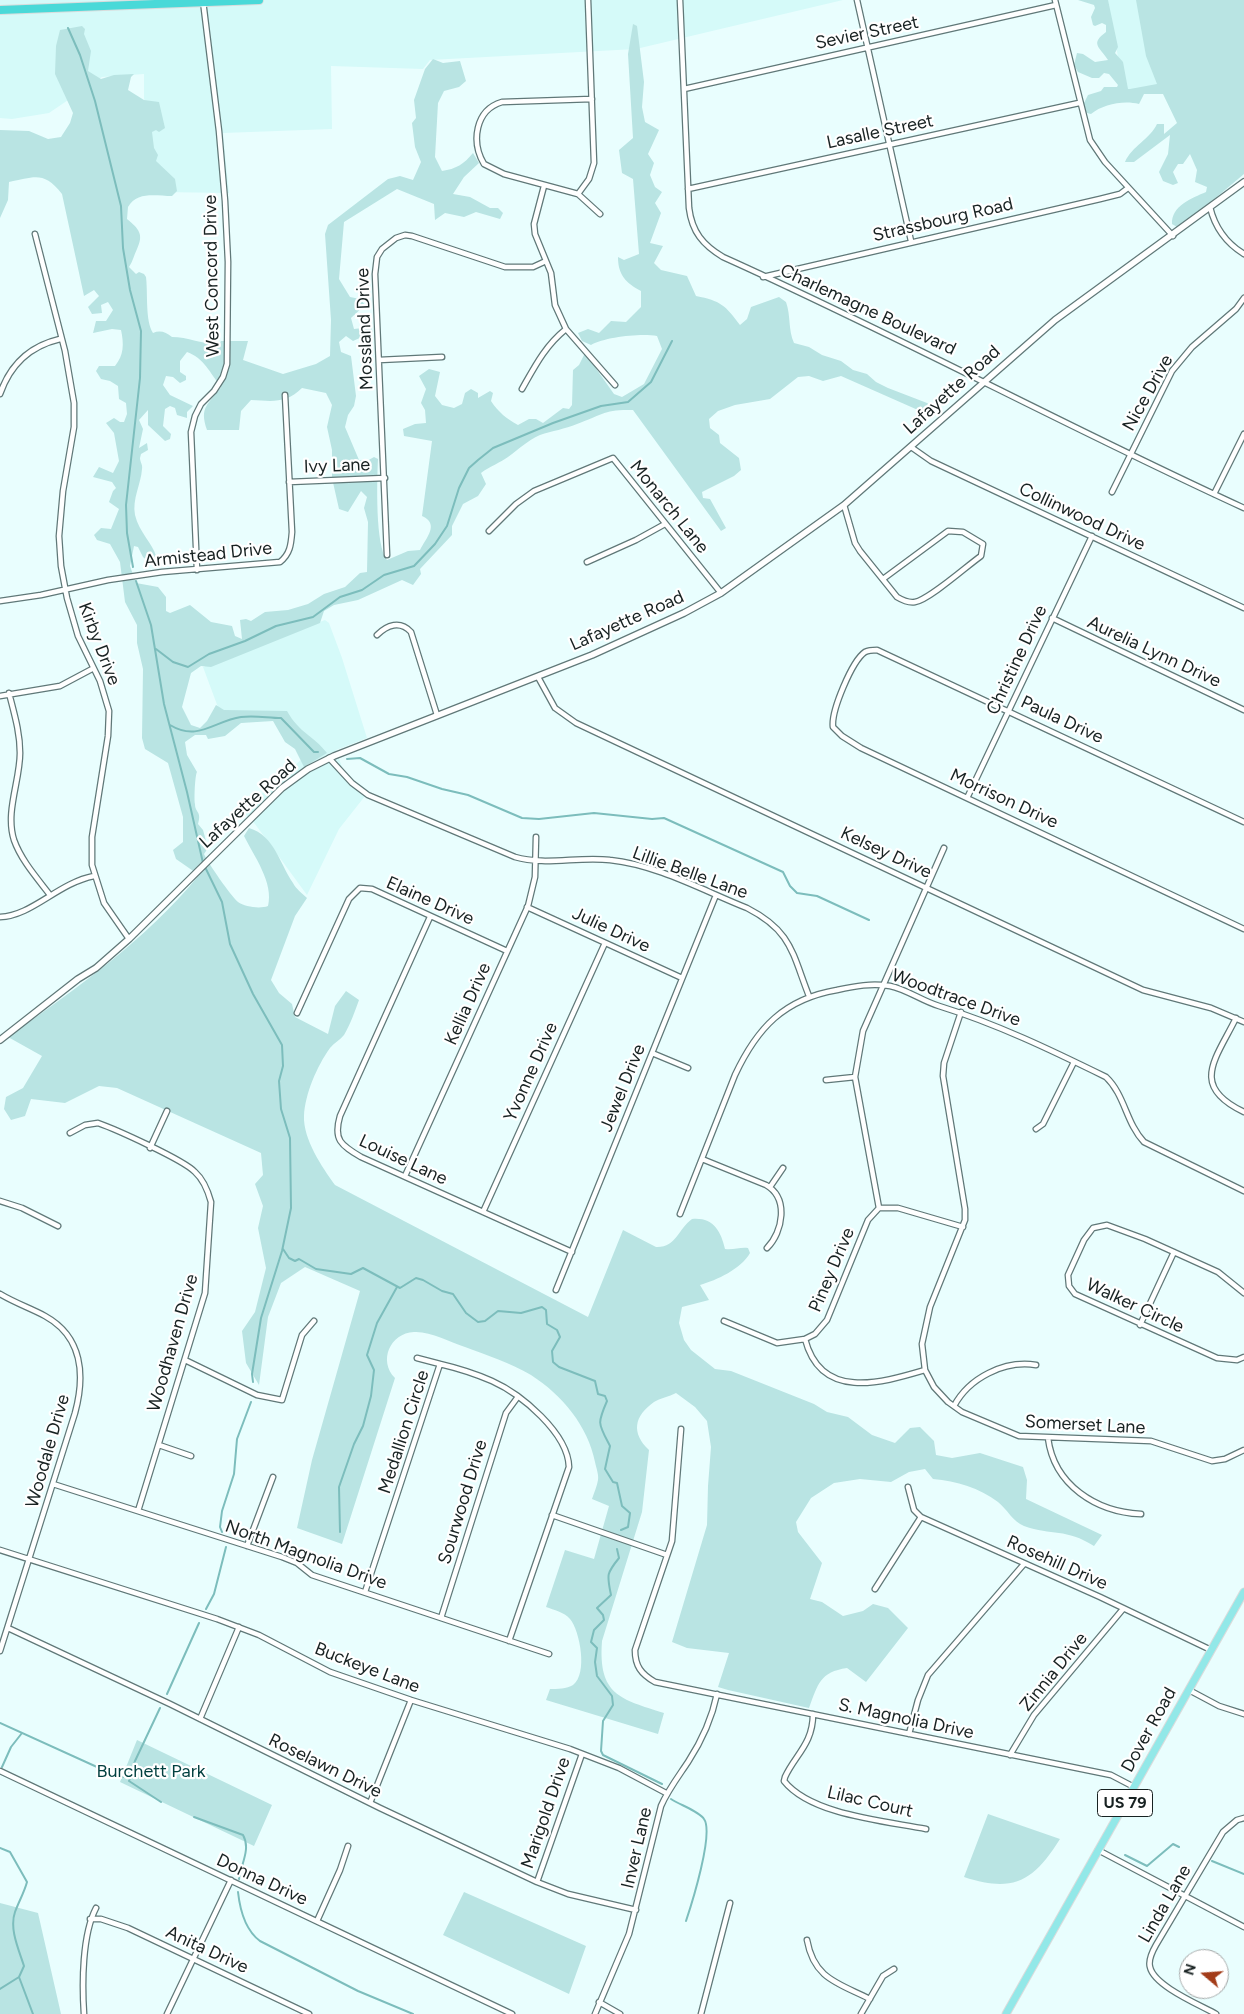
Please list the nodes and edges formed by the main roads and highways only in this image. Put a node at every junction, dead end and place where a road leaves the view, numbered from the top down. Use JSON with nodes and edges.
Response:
{"nodes":[{"id":1,"x":259,"y":0,"type":"edge"},
{"id":2,"x":203,"y":1,"type":"edge"},
{"id":3,"x":0,"y":10,"type":"edge"},
{"id":4,"x":1244,"y":182,"type":"edge"},
{"id":5,"x":0,"y":1040,"type":"edge"},
{"id":6,"x":1244,"y":1592,"type":"edge"},
{"id":7,"x":1007,"y":2014,"type":"edge"}],
"edges":[{"from":1,"to":2,"type":"highway"},
{"from":2,"to":3,"type":"highway"},
{"from":4,"to":5,"type":"main road","name":"Lafayette Road"},
{"from":6,"to":7,"type":"main road","name":"Dover Road","number":"US 79"}]}
